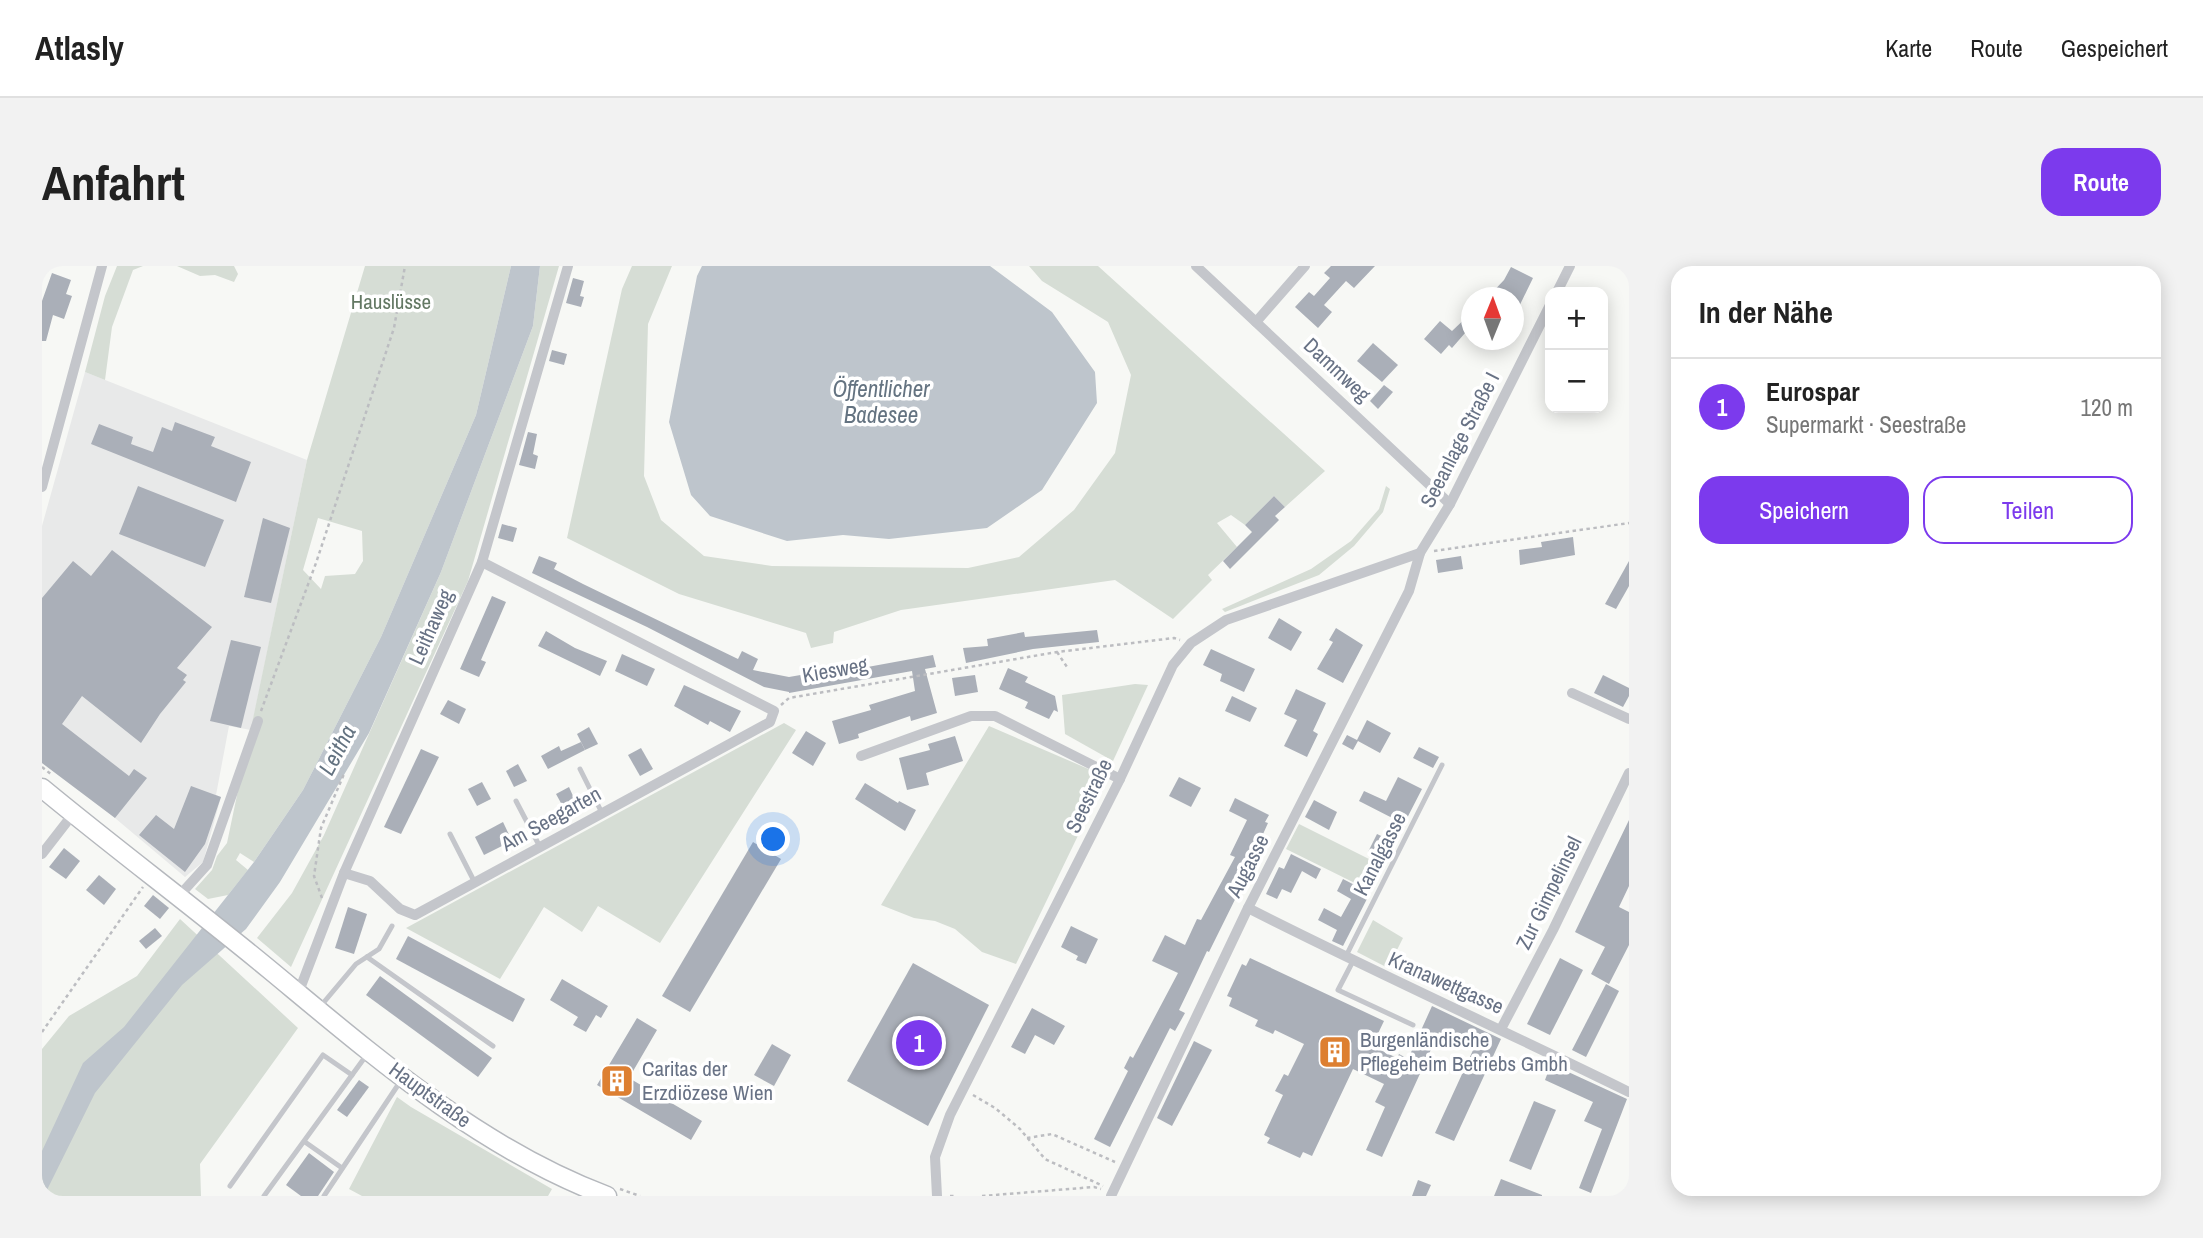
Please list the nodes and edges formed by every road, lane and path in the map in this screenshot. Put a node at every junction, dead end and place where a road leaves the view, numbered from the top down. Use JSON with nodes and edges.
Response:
{"nodes":[{"id":1,"x":102,"y":266,"type":"edge"},
{"id":2,"x":405,"y":266,"type":"edge"},
{"id":3,"x":568,"y":266,"type":"edge"},
{"id":4,"x":1196,"y":266,"type":"edge"},
{"id":5,"x":1305,"y":266,"type":"edge"},
{"id":6,"x":1570,"y":266,"type":"edge"},
{"id":7,"x":1560,"y":287,"type":"edge"},
{"id":8,"x":1545,"y":315,"type":"edge"},
{"id":9,"x":1256,"y":322,"type":"junction"},
{"id":10,"x":42,"y":487,"type":"edge"},
{"id":11,"x":1450,"y":504,"type":"junction"},
{"id":12,"x":1629,"y":523,"type":"edge"},
{"id":13,"x":1420,"y":553,"type":"junction"},
{"id":14,"x":482,"y":562,"type":"junction"},
{"id":15,"x":1191,"y":643,"type":"junction"},
{"id":16,"x":1057,"y":652,"type":"junction"},
{"id":17,"x":1067,"y":667,"type":"dead end"},
{"id":18,"x":1572,"y":693,"type":"dead end"},
{"id":19,"x":774,"y":712,"type":"junction"},
{"id":20,"x":1629,"y":719,"type":"edge"},
{"id":21,"x":258,"y":720,"type":"joint"},
{"id":22,"x":862,"y":755,"type":"dead end"},
{"id":23,"x":1442,"y":765,"type":"dead end"},
{"id":24,"x":580,"y":769,"type":"dead end"},
{"id":25,"x":1629,"y":773,"type":"edge"},
{"id":26,"x":344,"y":774,"type":"dead end"},
{"id":27,"x":1120,"y":779,"type":"junction"},
{"id":28,"x":42,"y":789,"type":"edge"},
{"id":29,"x":516,"y":801,"type":"dead end"},
{"id":30,"x":602,"y":813,"type":"junction"},
{"id":31,"x":73,"y":814,"type":"junction"},
{"id":32,"x":450,"y":834,"type":"dead end"},
{"id":33,"x":540,"y":847,"type":"junction"},
{"id":34,"x":42,"y":853,"type":"edge"},
{"id":35,"x":344,"y":873,"type":"junction"},
{"id":36,"x":150,"y":875,"type":"junction"},
{"id":37,"x":475,"y":883,"type":"junction"},
{"id":38,"x":182,"y":900,"type":"junction"},
{"id":39,"x":1248,"y":908,"type":"junction"},
{"id":40,"x":328,"y":915,"type":"junction"},
{"id":41,"x":392,"y":926,"type":"dead end"},
{"id":42,"x":367,"y":957,"type":"junction"},
{"id":43,"x":1349,"y":960,"type":"junction"},
{"id":44,"x":298,"y":994,"type":"junction"},
{"id":45,"x":317,"y":1011,"type":"junction"},
{"id":46,"x":1413,"y":1025,"type":"dead end"},
{"id":47,"x":1501,"y":1029,"type":"junction"},
{"id":48,"x":42,"y":1032,"type":"edge"},
{"id":49,"x":493,"y":1046,"type":"dead end"},
{"id":50,"x":369,"y":1051,"type":"junction"},
{"id":51,"x":352,"y":1075,"type":"junction"},
{"id":52,"x":403,"y":1076,"type":"junction"},
{"id":53,"x":963,"y":1089,"type":"junction"},
{"id":54,"x":1629,"y":1093,"type":"edge"},
{"id":55,"x":1027,"y":1138,"type":"junction"},
{"id":56,"x":304,"y":1142,"type":"junction"},
{"id":57,"x":1124,"y":1167,"type":"junction"},
{"id":58,"x":342,"y":1168,"type":"junction"},
{"id":59,"x":230,"y":1186,"type":"dead end"},
{"id":60,"x":613,"y":1192,"type":"edge"},
{"id":61,"x":1112,"y":1194,"type":"edge"},
{"id":62,"x":264,"y":1196,"type":"edge"},
{"id":63,"x":324,"y":1196,"type":"edge"},
{"id":64,"x":640,"y":1196,"type":"edge"},
{"id":65,"x":937,"y":1196,"type":"edge"},
{"id":66,"x":982,"y":1196,"type":"edge"}],
"edges":[{"from":1,"to":10,"type":"street"},
{"from":2,"to":21,"type":"path"},
{"from":3,"to":14,"type":"street","name":"Leithaweg"},
{"from":4,"to":9,"type":"street","name":"Dammweg"},
{"from":5,"to":9,"type":"street"},
{"from":6,"to":7,"type":"street"},
{"from":8,"to":11,"type":"street","name":"Seeanlage Straße I"},
{"from":9,"to":11,"type":"street","name":"Dammweg"},
{"from":11,"to":13,"type":"street","name":"Seeanlage Straße I"},
{"from":12,"to":13,"type":"path"},
{"from":13,"to":15,"type":"street","name":"Seestraße"},
{"from":13,"to":39,"type":"street","name":"Augasse"},
{"from":14,"to":19,"type":"street"},
{"from":14,"to":35,"type":"street","name":"Leithaweg"},
{"from":15,"to":16,"type":"path","name":"Kiesweg"},
{"from":15,"to":27,"type":"street","name":"Seestraße"},
{"from":16,"to":17,"type":"path"},
{"from":16,"to":19,"type":"path","name":"Kiesweg"},
{"from":18,"to":20,"type":"street"},
{"from":19,"to":30,"type":"street","name":"Am Seegarten"},
{"from":21,"to":38,"type":"street"},
{"from":22,"to":27,"type":"street"},
{"from":23,"to":43,"type":"lane","name":"Kanalgasse"},
{"from":24,"to":30,"type":"lane"},
{"from":25,"to":47,"type":"street","name":"Zur Gimpelinsel"},
{"from":26,"to":40,"type":"path"},
{"from":27,"to":53,"type":"street","name":"Seestraße"},
{"from":28,"to":31,"type":"main road","name":"Hauptstraße"},
{"from":29,"to":33,"type":"lane"},
{"from":30,"to":33,"type":"street","name":"Am Seegarten"},
{"from":31,"to":34,"type":"street"},
{"from":31,"to":36,"type":"main road","name":"Hauptstraße"},
{"from":32,"to":37,"type":"lane"},
{"from":33,"to":37,"type":"street","name":"Am Seegarten"},
{"from":35,"to":37,"type":"street","name":"Am Seegarten"},
{"from":35,"to":40,"type":"street","name":"Leithaweg"},
{"from":36,"to":38,"type":"main road","name":"Hauptstraße"},
{"from":36,"to":48,"type":"path"},
{"from":38,"to":44,"type":"main road","name":"Hauptstraße"},
{"from":39,"to":43,"type":"street","name":"Kranawettgasse"},
{"from":39,"to":57,"type":"street","name":"Augasse"},
{"from":40,"to":44,"type":"street","name":"Leithaweg"},
{"from":41,"to":42,"type":"lane"},
{"from":42,"to":45,"type":"lane"},
{"from":42,"to":49,"type":"lane"},
{"from":43,"to":46,"type":"lane","name":"Kanalgasse"},
{"from":43,"to":47,"type":"street","name":"Kranawettgasse"},
{"from":44,"to":45,"type":"main road","name":"Hauptstraße"},
{"from":45,"to":50,"type":"main road","name":"Hauptstraße"},
{"from":47,"to":54,"type":"street","name":"Kranawettgasse"},
{"from":50,"to":51,"type":"lane"},
{"from":50,"to":52,"type":"main road","name":"Hauptstraße"},
{"from":51,"to":56,"type":"lane"},
{"from":51,"to":59,"type":"lane"},
{"from":52,"to":58,"type":"lane"},
{"from":52,"to":60,"type":"main road","name":"Hauptstraße"},
{"from":53,"to":55,"type":"path"},
{"from":53,"to":65,"type":"street","name":"Seestraße"},
{"from":55,"to":57,"type":"path"},
{"from":55,"to":61,"type":"path"},
{"from":56,"to":58,"type":"lane"},
{"from":56,"to":62,"type":"lane"},
{"from":57,"to":61,"type":"street","name":"Augasse"},
{"from":58,"to":63,"type":"lane"},
{"from":60,"to":64,"type":"path"},
{"from":61,"to":66,"type":"path"}]}
